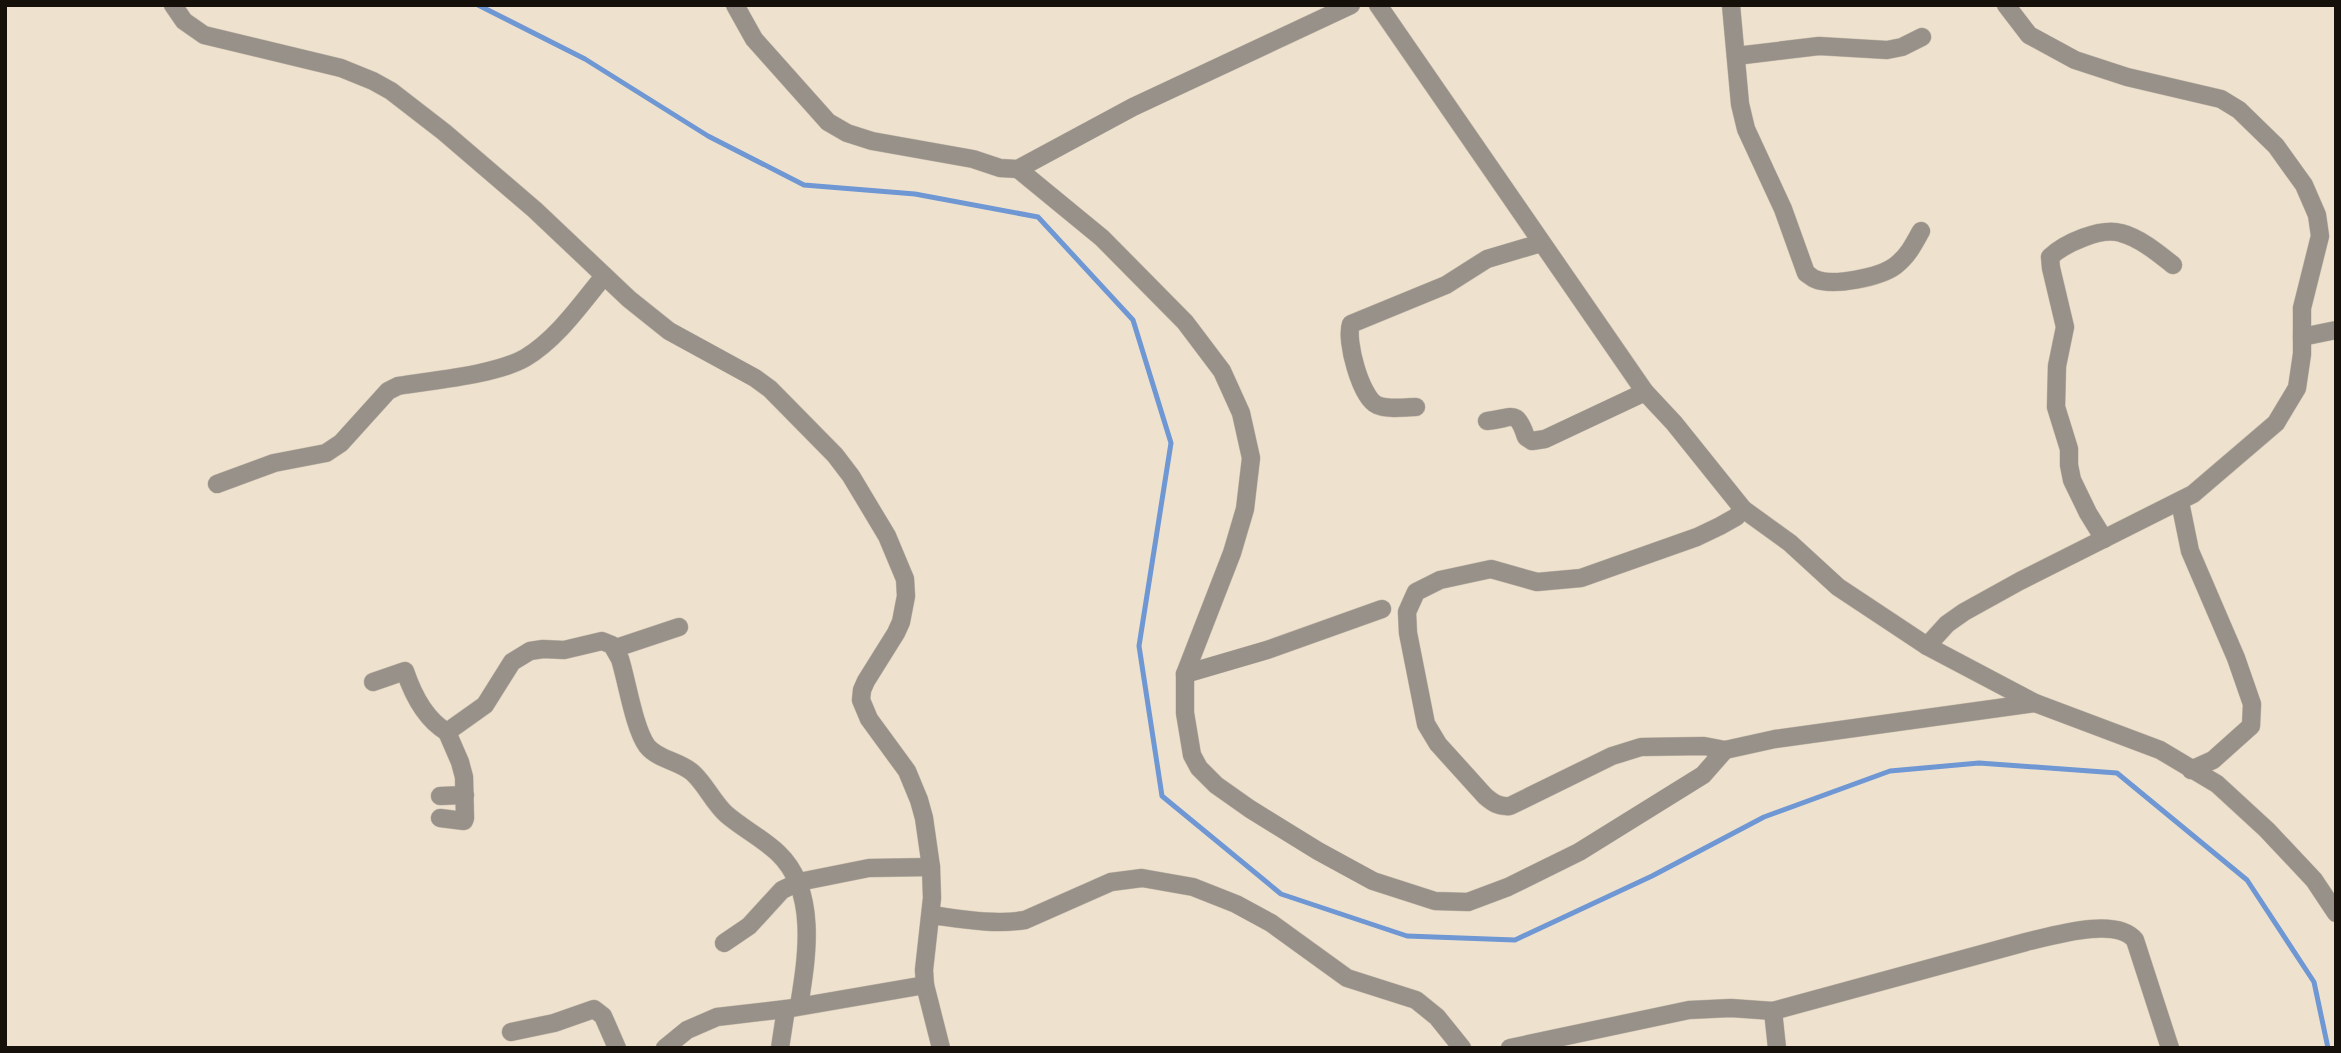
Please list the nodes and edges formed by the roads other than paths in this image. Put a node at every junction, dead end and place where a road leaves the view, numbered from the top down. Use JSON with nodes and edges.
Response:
{"nodes":[{"id":1,"x":173,"y":5,"type":"edge"},
{"id":2,"x":735,"y":5,"type":"edge"},
{"id":3,"x":1351,"y":5,"type":"edge"},
{"id":4,"x":1378,"y":5,"type":"edge"},
{"id":5,"x":1731,"y":5,"type":"edge"},
{"id":6,"x":2006,"y":5,"type":"edge"},
{"id":7,"x":1922,"y":37,"type":"dead end"},
{"id":8,"x":1736,"y":56,"type":"junction"},
{"id":9,"x":1018,"y":169,"type":"junction"},
{"id":10,"x":1921,"y":230,"type":"dead end"},
{"id":11,"x":1541,"y":243,"type":"junction"},
{"id":12,"x":2173,"y":265,"type":"dead end"},
{"id":13,"x":604,"y":276,"type":"junction"},
{"id":14,"x":2336,"y":330,"type":"edge"},
{"id":15,"x":2302,"y":337,"type":"junction"},
{"id":16,"x":1645,"y":391,"type":"junction"},
{"id":17,"x":1416,"y":407,"type":"dead end"},
{"id":18,"x":1487,"y":421,"type":"dead end"},
{"id":19,"x":217,"y":484,"type":"dead end"},
{"id":20,"x":2180,"y":502,"type":"junction"},
{"id":21,"x":1743,"y":509,"type":"junction"},
{"id":22,"x":2104,"y":539,"type":"junction"},
{"id":23,"x":1382,"y":609,"type":"dead end"},
{"id":24,"x":679,"y":627,"type":"dead end"},
{"id":25,"x":1927,"y":646,"type":"junction"},
{"id":26,"x":616,"y":648,"type":"junction"},
{"id":27,"x":1185,"y":674,"type":"junction"},
{"id":28,"x":373,"y":682,"type":"dead end"},
{"id":29,"x":2035,"y":703,"type":"junction"},
{"id":30,"x":447,"y":732,"type":"junction"},
{"id":31,"x":1725,"y":750,"type":"junction"},
{"id":32,"x":2191,"y":770,"type":"junction"},
{"id":33,"x":465,"y":795,"type":"junction"},
{"id":34,"x":439,"y":796,"type":"dead end"},
{"id":35,"x":440,"y":818,"type":"dead end"},
{"id":36,"x":931,"y":867,"type":"junction"},
{"id":37,"x":799,"y":882,"type":"junction"},
{"id":38,"x":2336,"y":913,"type":"edge"},
{"id":39,"x":931,"y":915,"type":"junction"},
{"id":40,"x":724,"y":943,"type":"dead end"},
{"id":41,"x":925,"y":985,"type":"junction"},
{"id":42,"x":793,"y":1007,"type":"junction"},
{"id":43,"x":1773,"y":1011,"type":"junction"},
{"id":44,"x":511,"y":1032,"type":"dead end"},
{"id":45,"x":617,"y":1048,"type":"edge"},
{"id":46,"x":665,"y":1048,"type":"edge"},
{"id":47,"x":780,"y":1048,"type":"edge"},
{"id":48,"x":941,"y":1048,"type":"edge"},
{"id":49,"x":1462,"y":1048,"type":"edge"},
{"id":50,"x":1510,"y":1048,"type":"edge"},
{"id":51,"x":1777,"y":1048,"type":"edge"},
{"id":52,"x":2170,"y":1048,"type":"edge"}],
"edges":[{"from":1,"to":13,"type":"street"},
{"from":2,"to":9,"type":"street"},
{"from":3,"to":9,"type":"street"},
{"from":4,"to":11,"type":"street"},
{"from":5,"to":8,"type":"street"},
{"from":6,"to":15,"type":"street"},
{"from":7,"to":8,"type":"street"},
{"from":8,"to":10,"type":"street"},
{"from":9,"to":27,"type":"street"},
{"from":11,"to":16,"type":"street"},
{"from":11,"to":17,"type":"street"},
{"from":12,"to":22,"type":"street"},
{"from":13,"to":19,"type":"street"},
{"from":13,"to":36,"type":"street"},
{"from":14,"to":15,"type":"street"},
{"from":15,"to":20,"type":"street"},
{"from":16,"to":18,"type":"street"},
{"from":16,"to":21,"type":"street"},
{"from":20,"to":22,"type":"street"},
{"from":20,"to":32,"type":"street"},
{"from":21,"to":25,"type":"street"},
{"from":21,"to":31,"type":"street"},
{"from":22,"to":25,"type":"street"},
{"from":23,"to":27,"type":"street"},
{"from":24,"to":26,"type":"street"},
{"from":25,"to":29,"type":"street"},
{"from":26,"to":30,"type":"street"},
{"from":26,"to":37,"type":"street"},
{"from":27,"to":31,"type":"street"},
{"from":28,"to":30,"type":"street"},
{"from":29,"to":31,"type":"street"},
{"from":29,"to":32,"type":"street"},
{"from":30,"to":33,"type":"street"},
{"from":32,"to":38,"type":"street"},
{"from":33,"to":34,"type":"street"},
{"from":33,"to":35,"type":"street"},
{"from":36,"to":37,"type":"street"},
{"from":36,"to":39,"type":"street"},
{"from":37,"to":40,"type":"street"},
{"from":37,"to":42,"type":"street"},
{"from":39,"to":41,"type":"street"},
{"from":39,"to":49,"type":"street"},
{"from":41,"to":42,"type":"street"},
{"from":41,"to":48,"type":"street"},
{"from":42,"to":46,"type":"street"},
{"from":42,"to":47,"type":"street"},
{"from":43,"to":50,"type":"street"},
{"from":43,"to":51,"type":"street"},
{"from":43,"to":52,"type":"street"},
{"from":44,"to":45,"type":"street"}]}
